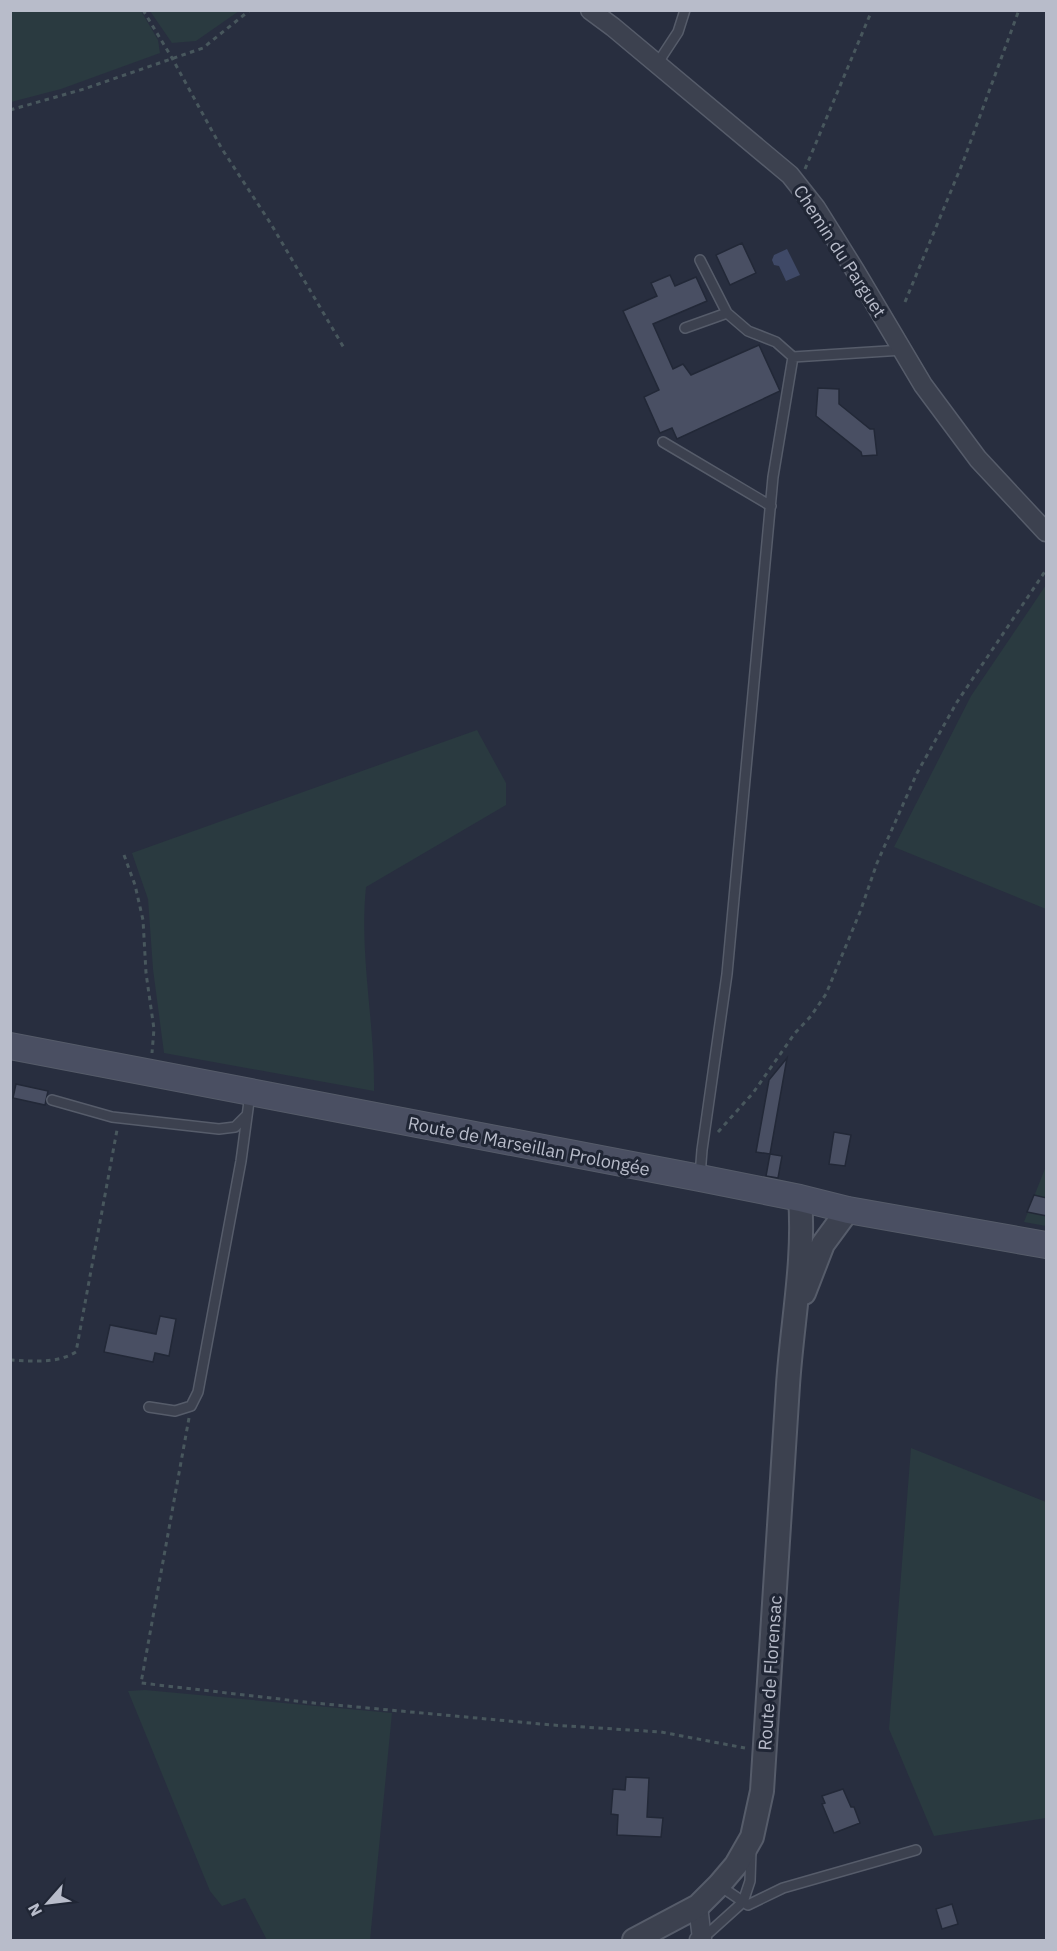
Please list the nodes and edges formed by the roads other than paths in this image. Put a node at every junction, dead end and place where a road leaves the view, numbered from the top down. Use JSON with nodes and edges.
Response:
{"nodes":[{"id":1,"x":590,"y":10,"type":"edge"},
{"id":2,"x":685,"y":10,"type":"edge"},
{"id":3,"x":657,"y":64,"type":"junction"},
{"id":4,"x":700,"y":260,"type":"dead end"},
{"id":5,"x":727,"y":313,"type":"junction"},
{"id":6,"x":685,"y":328,"type":"dead end"},
{"id":7,"x":903,"y":350,"type":"junction"},
{"id":8,"x":793,"y":357,"type":"junction"},
{"id":9,"x":663,"y":442,"type":"dead end"},
{"id":10,"x":771,"y":506,"type":"junction"},
{"id":11,"x":1047,"y":532,"type":"edge"},
{"id":12,"x":10,"y":1047,"type":"edge"},
{"id":13,"x":52,"y":1100,"type":"dead end"},
{"id":14,"x":249,"y":1104,"type":"junction"},
{"id":15,"x":700,"y":1179,"type":"junction"},
{"id":16,"x":800,"y":1198,"type":"junction"},
{"id":17,"x":848,"y":1210,"type":"junction"},
{"id":18,"x":1047,"y":1245,"type":"edge"},
{"id":19,"x":791,"y":1347,"type":"junction"},
{"id":20,"x":149,"y":1407,"type":"dead end"},
{"id":21,"x":752,"y":1837,"type":"junction"},
{"id":22,"x":916,"y":1850,"type":"dead end"},
{"id":23,"x":719,"y":1885,"type":"junction"},
{"id":24,"x":743,"y":1902,"type":"junction"},
{"id":25,"x":698,"y":1906,"type":"junction"},
{"id":26,"x":700,"y":1940,"type":"edge"},
{"id":27,"x":634,"y":1941,"type":"edge"}],
"edges":[{"from":1,"to":3,"type":"street","name":"Chemin du Parguet"},
{"from":2,"to":3,"type":"lane"},
{"from":3,"to":7,"type":"street","name":"Chemin du Parguet"},
{"from":4,"to":5,"type":"lane"},
{"from":5,"to":6,"type":"lane"},
{"from":5,"to":8,"type":"lane"},
{"from":7,"to":8,"type":"lane"},
{"from":7,"to":11,"type":"street","name":"Chemin du Parguet"},
{"from":8,"to":10,"type":"lane"},
{"from":9,"to":10,"type":"lane"},
{"from":10,"to":15,"type":"lane"},
{"from":12,"to":14,"type":"main road","name":"Route de Marseillan Prolongée"},
{"from":13,"to":14,"type":"lane"},
{"from":14,"to":15,"type":"main road","name":"Route de Marseillan Prolongée"},
{"from":14,"to":20,"type":"lane"},
{"from":15,"to":16,"type":"main road","name":"Route de Marseillan Prolongée"},
{"from":16,"to":17,"type":"main road","name":"Route de Marseillan Prolongée"},
{"from":16,"to":19,"type":"street","name":"Route de Florensac"},
{"from":17,"to":18,"type":"main road","name":"Route de Marseillan Prolongée"},
{"from":17,"to":19,"type":"street","name":"Route de Florensac"},
{"from":19,"to":21,"type":"street","name":"Route de Florensac"},
{"from":21,"to":23,"type":"street","name":"Route de Florensac"},
{"from":21,"to":24,"type":"lane"},
{"from":22,"to":24,"type":"lane"},
{"from":23,"to":24,"type":"lane"},
{"from":23,"to":25,"type":"street","name":"Route de Florensac"},
{"from":24,"to":26,"type":"lane"},
{"from":25,"to":26,"type":"street"},
{"from":25,"to":27,"type":"street","name":"Route de Florensac"}]}
